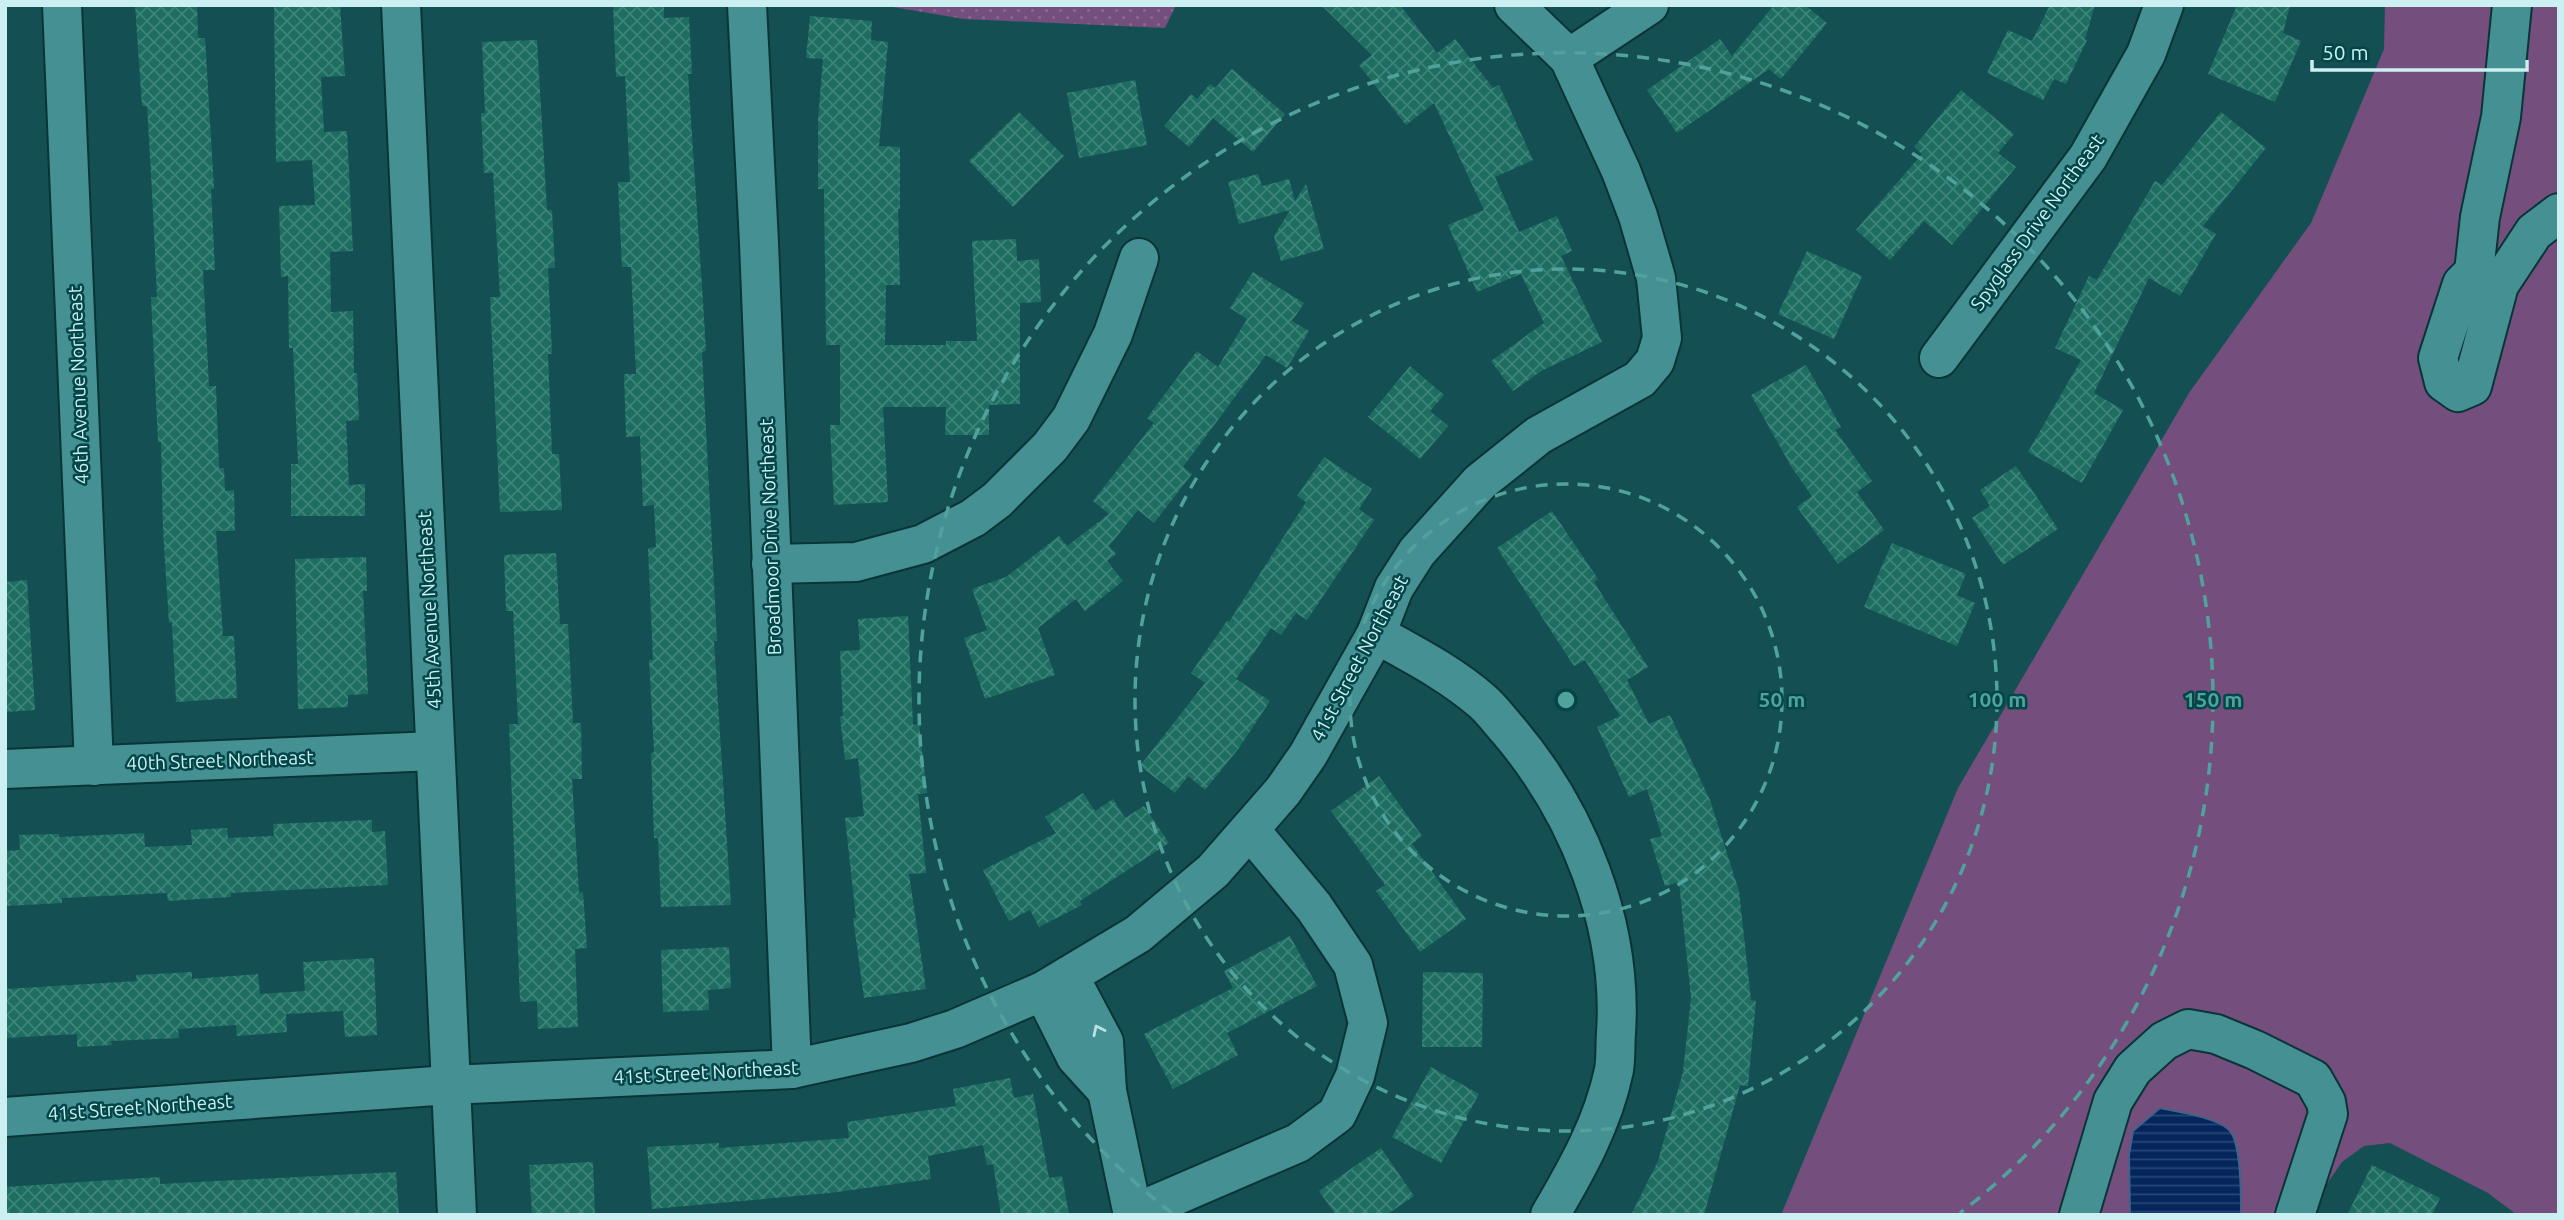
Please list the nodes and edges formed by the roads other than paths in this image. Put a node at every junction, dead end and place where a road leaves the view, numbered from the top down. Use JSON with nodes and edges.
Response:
{"nodes":[{"id":1,"x":62,"y":5,"type":"edge"},
{"id":2,"x":401,"y":5,"type":"edge"},
{"id":3,"x":747,"y":5,"type":"edge"},
{"id":4,"x":1514,"y":5,"type":"edge"},
{"id":5,"x":1649,"y":5,"type":"edge"},
{"id":6,"x":2164,"y":5,"type":"edge"},
{"id":7,"x":2512,"y":5,"type":"edge"},
{"id":8,"x":1569,"y":58,"type":"junction"},
{"id":9,"x":2559,"y":214,"type":"edge"},
{"id":10,"x":1139,"y":258,"type":"dead end"},
{"id":11,"x":1939,"y":358,"type":"dead end"},
{"id":12,"x":771,"y":564,"type":"junction"},
{"id":13,"x":1376,"y":635,"type":"junction"},
{"id":14,"x":435,"y":751,"type":"junction"},
{"id":15,"x":94,"y":765,"type":"junction"},
{"id":16,"x":5,"y":769,"type":"edge"},
{"id":17,"x":1250,"y":830,"type":"junction"},
{"id":18,"x":1056,"y":983,"type":"junction"},
{"id":19,"x":792,"y":1069,"type":"junction"},
{"id":20,"x":449,"y":1085,"type":"junction"},
{"id":21,"x":5,"y":1117,"type":"edge"},
{"id":22,"x":1133,"y":1214,"type":"edge"},
{"id":23,"x":457,"y":1215,"type":"edge"},
{"id":24,"x":1550,"y":1215,"type":"edge"},
{"id":25,"x":2079,"y":1215,"type":"edge"},
{"id":26,"x":2295,"y":1215,"type":"edge"}],
"edges":[{"from":1,"to":15,"type":"street","name":"46th Avenue Northeast"},
{"from":2,"to":14,"type":"street","name":"45th Avenue Northeast"},
{"from":3,"to":12,"type":"street","name":"Broadmoor Drive Northeast"},
{"from":4,"to":8,"type":"street"},
{"from":5,"to":8,"type":"street"},
{"from":6,"to":11,"type":"street","name":"Spyglass Drive Northeast"},
{"from":7,"to":9,"type":"street"},
{"from":8,"to":13,"type":"street","name":"41st Street Northeast"},
{"from":10,"to":12,"type":"street"},
{"from":12,"to":19,"type":"street","name":"Broadmoor Drive Northeast"},
{"from":13,"to":17,"type":"street","name":"41st Street Northeast"},
{"from":13,"to":24,"type":"street"},
{"from":14,"to":15,"type":"street","name":"40th Street Northeast"},
{"from":14,"to":20,"type":"street","name":"45th Avenue Northeast"},
{"from":15,"to":16,"type":"street","name":"40th Street Northeast"},
{"from":17,"to":18,"type":"street","name":"41st Street Northeast"},
{"from":17,"to":22,"type":"street"},
{"from":18,"to":19,"type":"street","name":"41st Street Northeast"},
{"from":18,"to":22,"type":"street"},
{"from":19,"to":20,"type":"street","name":"41st Street Northeast"},
{"from":20,"to":21,"type":"street","name":"41st Street Northeast"},
{"from":20,"to":23,"type":"street","name":"45th Avenue Northeast"},
{"from":25,"to":26,"type":"street"}]}
